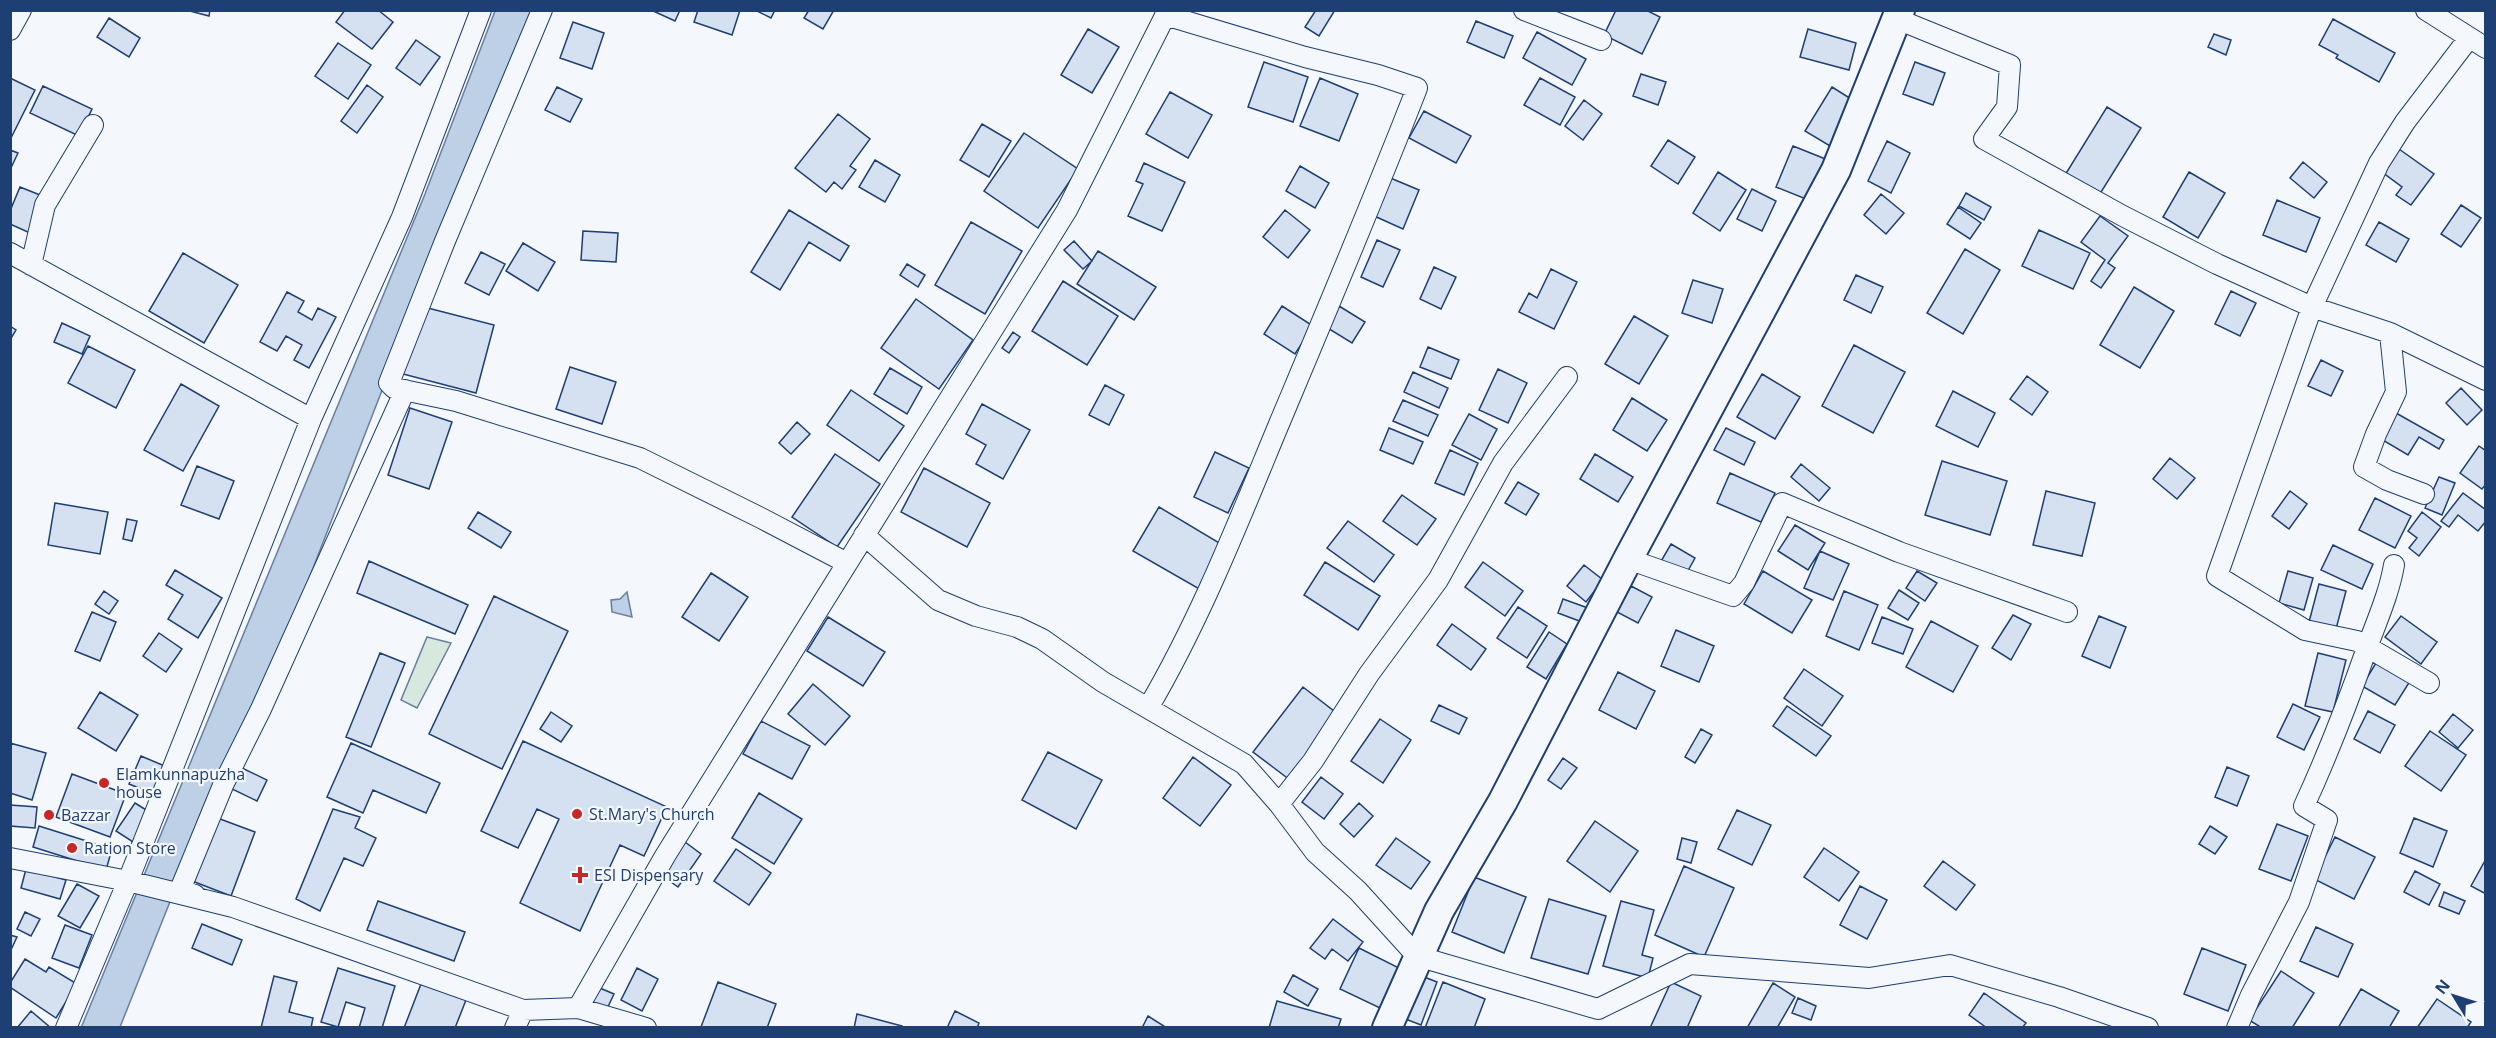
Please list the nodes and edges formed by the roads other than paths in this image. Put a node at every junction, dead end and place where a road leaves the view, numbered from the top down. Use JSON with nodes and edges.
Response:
{"nodes":[{"id":1,"x":21,"y":10,"type":"edge"},
{"id":2,"x":482,"y":10,"type":"edge"},
{"id":3,"x":542,"y":10,"type":"edge"},
{"id":4,"x":1524,"y":10,"type":"edge"},
{"id":5,"x":2426,"y":10,"type":"edge"},
{"id":6,"x":1167,"y":13,"type":"edge"},
{"id":7,"x":1899,"y":15,"type":"edge"},
{"id":8,"x":10,"y":30,"type":"edge"},
{"id":9,"x":2469,"y":38,"type":"junction"},
{"id":10,"x":1601,"y":40,"type":"dead end"},
{"id":11,"x":2486,"y":48,"type":"edge"},
{"id":12,"x":93,"y":125,"type":"dead end"},
{"id":13,"x":10,"y":253,"type":"edge"},
{"id":14,"x":31,"y":265,"type":"junction"},
{"id":15,"x":2312,"y":307,"type":"junction"},
{"id":16,"x":2390,"y":333,"type":"junction"},
{"id":17,"x":1567,"y":377,"type":"dead end"},
{"id":18,"x":2486,"y":380,"type":"edge"},
{"id":19,"x":405,"y":390,"type":"junction"},
{"id":20,"x":311,"y":419,"type":"junction"},
{"id":21,"x":2424,"y":494,"type":"dead end"},
{"id":22,"x":864,"y":535,"type":"junction"},
{"id":23,"x":1628,"y":559,"type":"junction"},
{"id":24,"x":847,"y":563,"type":"junction"},
{"id":25,"x":2394,"y":565,"type":"dead end"},
{"id":26,"x":2067,"y":612,"type":"dead end"},
{"id":27,"x":2367,"y":647,"type":"junction"},
{"id":28,"x":2429,"y":683,"type":"dead end"},
{"id":29,"x":1148,"y":708,"type":"junction"},
{"id":30,"x":1280,"y":804,"type":"junction"},
{"id":31,"x":10,"y":858,"type":"edge"},
{"id":32,"x":128,"y":881,"type":"junction"},
{"id":33,"x":232,"y":907,"type":"junction"},
{"id":34,"x":1417,"y":956,"type":"junction"},
{"id":35,"x":578,"y":1008,"type":"junction"},
{"id":36,"x":519,"y":1019,"type":"edge"},
{"id":37,"x":66,"y":1028,"type":"edge"},
{"id":38,"x":646,"y":1028,"type":"edge"},
{"id":39,"x":1386,"y":1028,"type":"edge"},
{"id":40,"x":2148,"y":1028,"type":"edge"},
{"id":41,"x":2237,"y":1028,"type":"edge"}],
"edges":[{"from":1,"to":8,"type":"street"},
{"from":2,"to":20,"type":"street"},
{"from":3,"to":19,"type":"street"},
{"from":4,"to":10,"type":"street"},
{"from":5,"to":9,"type":"street"},
{"from":6,"to":22,"type":"street"},
{"from":6,"to":29,"type":"street"},
{"from":7,"to":15,"type":"street"},
{"from":7,"to":23,"type":"street"},
{"from":9,"to":11,"type":"street"},
{"from":9,"to":15,"type":"street"},
{"from":12,"to":14,"type":"street"},
{"from":13,"to":14,"type":"street"},
{"from":14,"to":20,"type":"street"},
{"from":15,"to":16,"type":"street"},
{"from":15,"to":27,"type":"street"},
{"from":16,"to":18,"type":"street"},
{"from":16,"to":21,"type":"street"},
{"from":17,"to":30,"type":"street"},
{"from":19,"to":24,"type":"street"},
{"from":19,"to":33,"type":"street"},
{"from":20,"to":32,"type":"street"},
{"from":22,"to":24,"type":"street"},
{"from":22,"to":29,"type":"street"},
{"from":23,"to":26,"type":"street"},
{"from":23,"to":34,"type":"street"},
{"from":24,"to":35,"type":"street"},
{"from":25,"to":27,"type":"street"},
{"from":27,"to":28,"type":"street"},
{"from":27,"to":41,"type":"street"},
{"from":29,"to":30,"type":"street"},
{"from":30,"to":34,"type":"street"},
{"from":31,"to":32,"type":"street"},
{"from":32,"to":33,"type":"street"},
{"from":32,"to":37,"type":"street"},
{"from":33,"to":36,"type":"street"},
{"from":34,"to":39,"type":"street"},
{"from":34,"to":40,"type":"street"},
{"from":35,"to":36,"type":"street"},
{"from":35,"to":38,"type":"street"}]}
